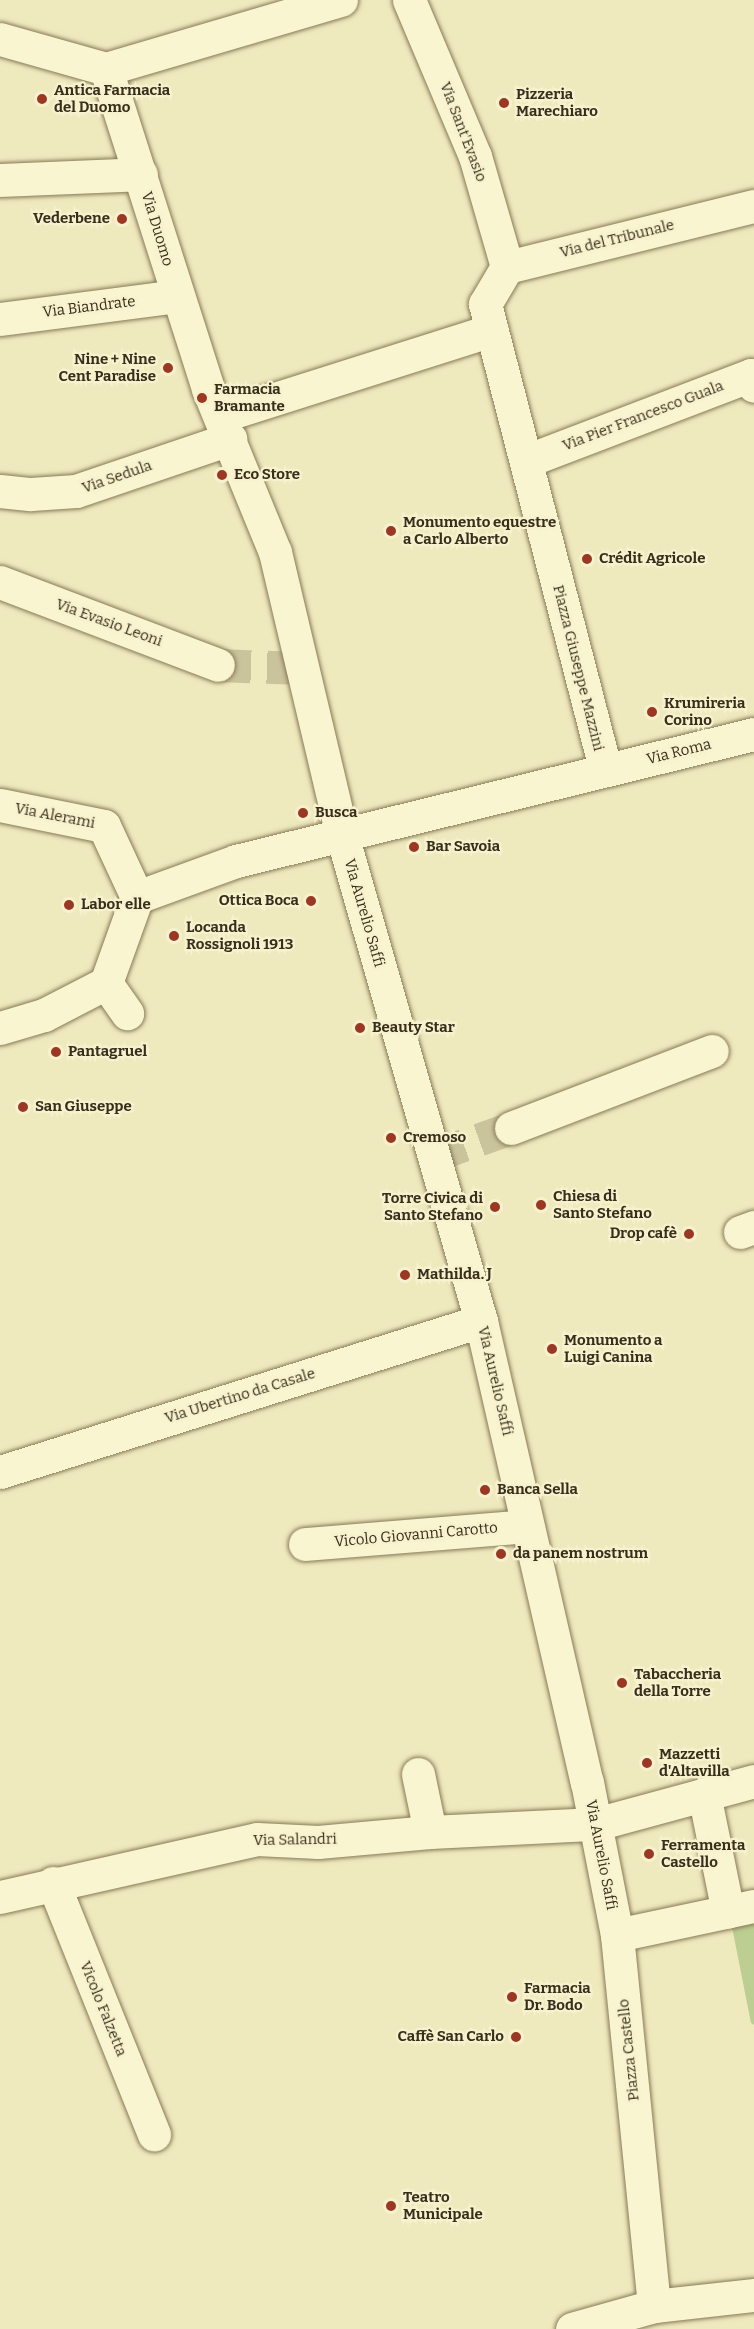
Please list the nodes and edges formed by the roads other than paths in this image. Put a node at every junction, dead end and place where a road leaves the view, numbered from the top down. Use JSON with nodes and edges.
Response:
{"nodes":[{"id":1,"x":341,"y":0,"type":"edge"},
{"id":2,"x":410,"y":0,"type":"edge"},
{"id":3,"x":0,"y":39,"type":"edge"},
{"id":4,"x":106,"y":69,"type":"junction"},
{"id":5,"x":141,"y":174,"type":"junction"},
{"id":6,"x":0,"y":180,"type":"edge"},
{"id":7,"x":741,"y":209,"type":"edge"},
{"id":8,"x":507,"y":267,"type":"junction"},
{"id":9,"x":178,"y":296,"type":"junction"},
{"id":10,"x":0,"y":319,"type":"edge"},
{"id":11,"x":492,"y":330,"type":"junction"},
{"id":12,"x":754,"y":386,"type":"edge"},
{"id":13,"x":220,"y":415,"type":"junction"},
{"id":14,"x":526,"y":461,"type":"junction"},
{"id":15,"x":0,"y":491,"type":"edge"},
{"id":16,"x":0,"y":582,"type":"edge"},
{"id":17,"x":218,"y":665,"type":"tunnel mouth"},
{"id":18,"x":754,"y":734,"type":"edge"},
{"id":19,"x":605,"y":769,"type":"junction"},
{"id":20,"x":0,"y":805,"type":"edge"},
{"id":21,"x":342,"y":835,"type":"junction"},
{"id":22,"x":137,"y":897,"type":"junction"},
{"id":23,"x":106,"y":983,"type":"junction"},
{"id":24,"x":127,"y":1013,"type":"dead end"},
{"id":25,"x":0,"y":1028,"type":"edge"},
{"id":26,"x":712,"y":1051,"type":"dead end"},
{"id":27,"x":511,"y":1128,"type":"tunnel mouth"},
{"id":28,"x":481,"y":1321,"type":"junction"},
{"id":29,"x":0,"y":1472,"type":"edge"},
{"id":30,"x":527,"y":1526,"type":"junction"},
{"id":31,"x":304,"y":1544,"type":"dead end"},
{"id":32,"x":418,"y":1774,"type":"dead end"},
{"id":33,"x":754,"y":1780,"type":"edge"},
{"id":34,"x":704,"y":1794,"type":"junction"},
{"id":35,"x":596,"y":1824,"type":"junction"},
{"id":36,"x":430,"y":1832,"type":"junction"},
{"id":37,"x":53,"y":1883,"type":"junction"},
{"id":38,"x":0,"y":1897,"type":"edge"},
{"id":39,"x":741,"y":1909,"type":"edge"},
{"id":40,"x":617,"y":1935,"type":"junction"},
{"id":41,"x":154,"y":2134,"type":"dead end"},
{"id":42,"x":754,"y":2295,"type":"edge"},
{"id":43,"x":648,"y":2318,"type":"edge"},
{"id":44,"x":572,"y":2329,"type":"edge"}],
"edges":[{"from":1,"to":4,"type":"street"},
{"from":2,"to":8,"type":"street","name":"Via Sant'Evasio"},
{"from":3,"to":4,"type":"street"},
{"from":4,"to":5,"type":"street","name":"Via Duomo"},
{"from":5,"to":6,"type":"street"},
{"from":5,"to":9,"type":"street","name":"Via Duomo"},
{"from":7,"to":8,"type":"street","name":"Via del Tribunale"},
{"from":8,"to":11,"type":"street","name":"Piazza Giuseppe Mazzini"},
{"from":9,"to":10,"type":"street","name":"Via Biandrate"},
{"from":9,"to":13,"type":"street","name":"Via Duomo"},
{"from":11,"to":13,"type":"street"},
{"from":11,"to":14,"type":"street","name":"Piazza Giuseppe Mazzini"},
{"from":12,"to":14,"type":"street","name":"Via Pier Francesco Guala"},
{"from":13,"to":15,"type":"street","name":"Via Sedula"},
{"from":13,"to":21,"type":"street"},
{"from":14,"to":19,"type":"street","name":"Piazza Giuseppe Mazzini"},
{"from":16,"to":17,"type":"street","name":"Via Evasio Leoni"},
{"from":18,"to":19,"type":"street","name":"Via Roma"},
{"from":19,"to":21,"type":"street","name":"Piazza Giuseppe Mazzini"},
{"from":20,"to":22,"type":"street","name":"Via Alerami"},
{"from":21,"to":22,"type":"street","name":"Piazza Giuseppe Mazzini"},
{"from":21,"to":28,"type":"street","name":"Via Aurelio Saffi"},
{"from":22,"to":23,"type":"street"},
{"from":23,"to":24,"type":"street"},
{"from":23,"to":25,"type":"street"},
{"from":26,"to":27,"type":"street"},
{"from":28,"to":29,"type":"street","name":"Via Ubertino da Casale"},
{"from":28,"to":30,"type":"street","name":"Via Aurelio Saffi"},
{"from":30,"to":31,"type":"street","name":"Vicolo Giovanni Carotto"},
{"from":30,"to":35,"type":"street","name":"Via Aurelio Saffi"},
{"from":32,"to":36,"type":"street"},
{"from":33,"to":34,"type":"street","name":"Via Salandri"},
{"from":34,"to":35,"type":"street","name":"Via Salandri"},
{"from":34,"to":39,"type":"street"},
{"from":35,"to":36,"type":"street","name":"Via Salandri"},
{"from":35,"to":40,"type":"street","name":"Via Aurelio Saffi"},
{"from":36,"to":37,"type":"street","name":"Via Salandri"},
{"from":37,"to":38,"type":"street","name":"Via Salandri"},
{"from":37,"to":41,"type":"street","name":"Vicolo Falzetta"},
{"from":39,"to":40,"type":"street"},
{"from":40,"to":43,"type":"street","name":"Piazza Castello"},
{"from":42,"to":43,"type":"street"},
{"from":43,"to":44,"type":"street"}]}
